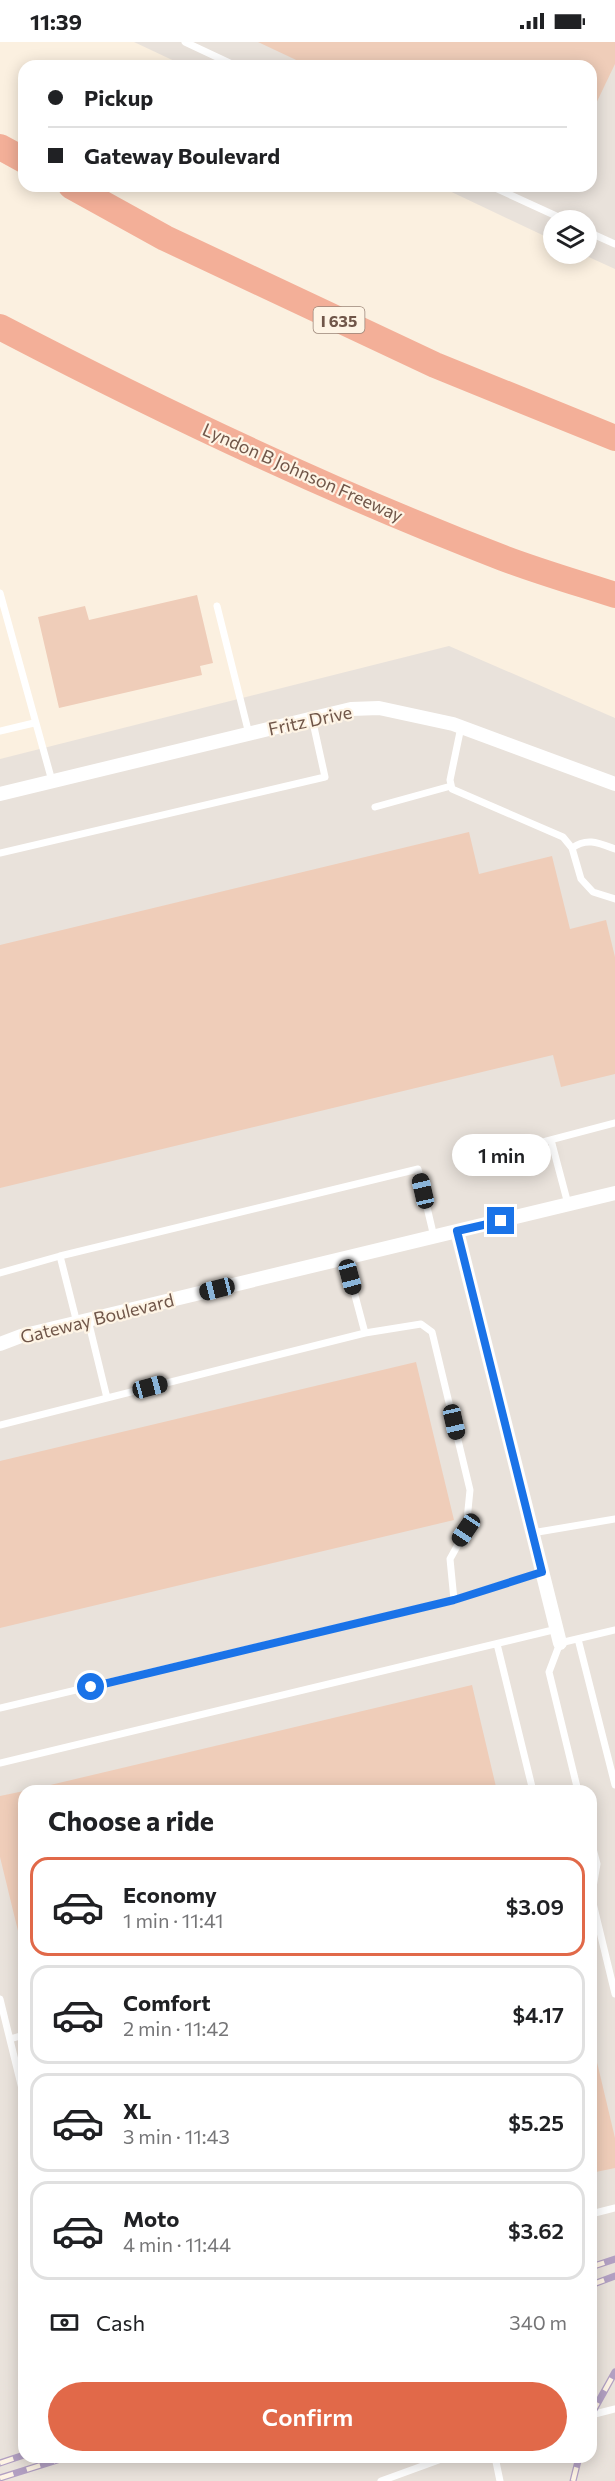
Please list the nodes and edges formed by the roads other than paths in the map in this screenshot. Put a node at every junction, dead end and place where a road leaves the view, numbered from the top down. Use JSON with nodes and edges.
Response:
{"nodes":[{"id":1,"x":184,"y":42,"type":"edge"},
{"id":2,"x":223,"y":60,"type":"edge"},
{"id":3,"x":0,"y":147,"type":"edge"},
{"id":4,"x":18,"y":157,"type":"edge"},
{"id":5,"x":82,"y":192,"type":"edge"},
{"id":6,"x":504,"y":192,"type":"edge"},
{"id":7,"x":543,"y":210,"type":"edge"},
{"id":8,"x":597,"y":236,"type":"edge"},
{"id":9,"x":615,"y":244,"type":"edge"},
{"id":10,"x":0,"y":327,"type":"edge"},
{"id":11,"x":609,"y":436,"type":"edge"},
{"id":12,"x":504,"y":558,"type":"junction"},
{"id":13,"x":0,"y":593,"type":"edge"},
{"id":14,"x":615,"y":595,"type":"edge"},
{"id":15,"x":615,"y":604,"type":"edge"},
{"id":16,"x":217,"y":606,"type":"dead end"},
{"id":17,"x":312,"y":718,"type":"junction"},
{"id":18,"x":34,"y":723,"type":"junction"},
{"id":19,"x":460,"y":727,"type":"junction"},
{"id":20,"x":0,"y":730,"type":"edge"},
{"id":21,"x":249,"y":734,"type":"junction"},
{"id":22,"x":52,"y":781,"type":"junction"},
{"id":23,"x":615,"y":784,"type":"edge"},
{"id":24,"x":451,"y":786,"type":"junction"},
{"id":25,"x":0,"y":794,"type":"edge"},
{"id":26,"x":375,"y":807,"type":"dead end"},
{"id":27,"x":572,"y":848,"type":"junction"},
{"id":28,"x":615,"y":849,"type":"edge"},
{"id":29,"x":0,"y":853,"type":"edge"},
{"id":30,"x":615,"y":899,"type":"edge"},
{"id":31,"x":615,"y":1123,"type":"edge"},
{"id":32,"x":551,"y":1140,"type":"junction"},
{"id":33,"x":474,"y":1160,"type":"dead end"},
{"id":34,"x":615,"y":1193,"type":"edge"},
{"id":35,"x":568,"y":1204,"type":"junction"},
{"id":36,"x":457,"y":1231,"type":"junction"},
{"id":37,"x":434,"y":1237,"type":"junction"},
{"id":38,"x":60,"y":1256,"type":"junction"},
{"id":39,"x":345,"y":1258,"type":"junction"},
{"id":40,"x":0,"y":1273,"type":"edge"},
{"id":41,"x":83,"y":1322,"type":"junction"},
{"id":42,"x":365,"y":1333,"type":"junction"},
{"id":43,"x":0,"y":1344,"type":"edge"},
{"id":44,"x":107,"y":1398,"type":"junction"},
{"id":45,"x":0,"y":1425,"type":"edge"},
{"id":46,"x":615,"y":1519,"type":"edge"},
{"id":47,"x":532,"y":1533,"type":"junction"},
{"id":48,"x":542,"y":1572,"type":"junction"},
{"id":49,"x":454,"y":1600,"type":"junction"},
{"id":50,"x":615,"y":1630,"type":"edge"},
{"id":51,"x":558,"y":1636,"type":"junction"},
{"id":52,"x":579,"y":1639,"type":"junction"},
{"id":53,"x":497,"y":1644,"type":"junction"},
{"id":54,"x":0,"y":1708,"type":"edge"},
{"id":55,"x":0,"y":1763,"type":"edge"},
{"id":56,"x":532,"y":1785,"type":"edge"},
{"id":57,"x":577,"y":1785,"type":"edge"},
{"id":58,"x":615,"y":1785,"type":"edge"},
{"id":59,"x":597,"y":1923,"type":"edge"},
{"id":60,"x":615,"y":1994,"type":"edge"},
{"id":61,"x":0,"y":1999,"type":"edge"},
{"id":62,"x":18,"y":2037,"type":"edge"},
{"id":63,"x":10,"y":2039,"type":"junction"},
{"id":64,"x":18,"y":2072,"type":"edge"},
{"id":65,"x":615,"y":2208,"type":"edge"},
{"id":66,"x":597,"y":2212,"type":"edge"},
{"id":67,"x":615,"y":2409,"type":"edge"},
{"id":68,"x":597,"y":2414,"type":"edge"},
{"id":69,"x":430,"y":2463,"type":"edge"},
{"id":70,"x":496,"y":2463,"type":"edge"},
{"id":71,"x":381,"y":2481,"type":"edge"},
{"id":72,"x":500,"y":2481,"type":"edge"}],
"edges":[{"from":1,"to":2,"type":"lane"},
{"from":3,"to":4,"type":"highway"},
{"from":5,"to":11,"type":"highway","number":"I 635"},
{"from":6,"to":7,"type":"lane"},
{"from":8,"to":9,"type":"lane"},
{"from":10,"to":12,"type":"highway","name":"Lyndon B Johnson Freeway"},
{"from":12,"to":14,"type":"highway","name":"Lyndon B Johnson Freeway"},
{"from":12,"to":15,"type":"highway"},
{"from":13,"to":18,"type":"lane"},
{"from":16,"to":21,"type":"lane"},
{"from":17,"to":19,"type":"street","name":"Fritz Drive"},
{"from":17,"to":21,"type":"street","name":"Fritz Drive"},
{"from":17,"to":29,"type":"lane"},
{"from":18,"to":20,"type":"lane"},
{"from":18,"to":22,"type":"lane"},
{"from":19,"to":23,"type":"street","name":"Fritz Drive"},
{"from":19,"to":24,"type":"lane"},
{"from":21,"to":22,"type":"street","name":"Fritz Drive"},
{"from":22,"to":25,"type":"street","name":"Fritz Drive"},
{"from":24,"to":26,"type":"lane"},
{"from":24,"to":27,"type":"lane"},
{"from":27,"to":28,"type":"lane"},
{"from":27,"to":30,"type":"lane"},
{"from":31,"to":32,"type":"lane"},
{"from":32,"to":33,"type":"lane"},
{"from":32,"to":35,"type":"lane"},
{"from":34,"to":35,"type":"street","name":"Gateway Boulevard"},
{"from":35,"to":36,"type":"street","name":"Gateway Boulevard"},
{"from":36,"to":37,"type":"street","name":"Gateway Boulevard"},
{"from":36,"to":47,"type":"street"},
{"from":37,"to":38,"type":"lane"},
{"from":37,"to":39,"type":"street","name":"Gateway Boulevard"},
{"from":38,"to":40,"type":"lane"},
{"from":38,"to":41,"type":"lane"},
{"from":39,"to":41,"type":"street","name":"Gateway Boulevard"},
{"from":39,"to":42,"type":"lane"},
{"from":41,"to":43,"type":"street","name":"Gateway Boulevard"},
{"from":41,"to":44,"type":"lane"},
{"from":42,"to":44,"type":"lane"},
{"from":42,"to":49,"type":"lane"},
{"from":44,"to":45,"type":"lane"},
{"from":46,"to":47,"type":"lane"},
{"from":47,"to":48,"type":"street"},
{"from":48,"to":49,"type":"lane"},
{"from":48,"to":51,"type":"street"},
{"from":49,"to":54,"type":"lane"},
{"from":50,"to":52,"type":"lane"},
{"from":51,"to":52,"type":"lane"},
{"from":51,"to":53,"type":"lane"},
{"from":51,"to":57,"type":"lane"},
{"from":52,"to":58,"type":"lane"},
{"from":53,"to":55,"type":"lane"},
{"from":53,"to":56,"type":"lane"},
{"from":59,"to":60,"type":"lane"},
{"from":61,"to":63,"type":"lane"},
{"from":62,"to":63,"type":"lane"},
{"from":63,"to":64,"type":"lane"},
{"from":65,"to":66,"type":"lane"},
{"from":67,"to":68,"type":"lane"},
{"from":69,"to":71,"type":"lane"},
{"from":70,"to":72,"type":"lane"}]}
